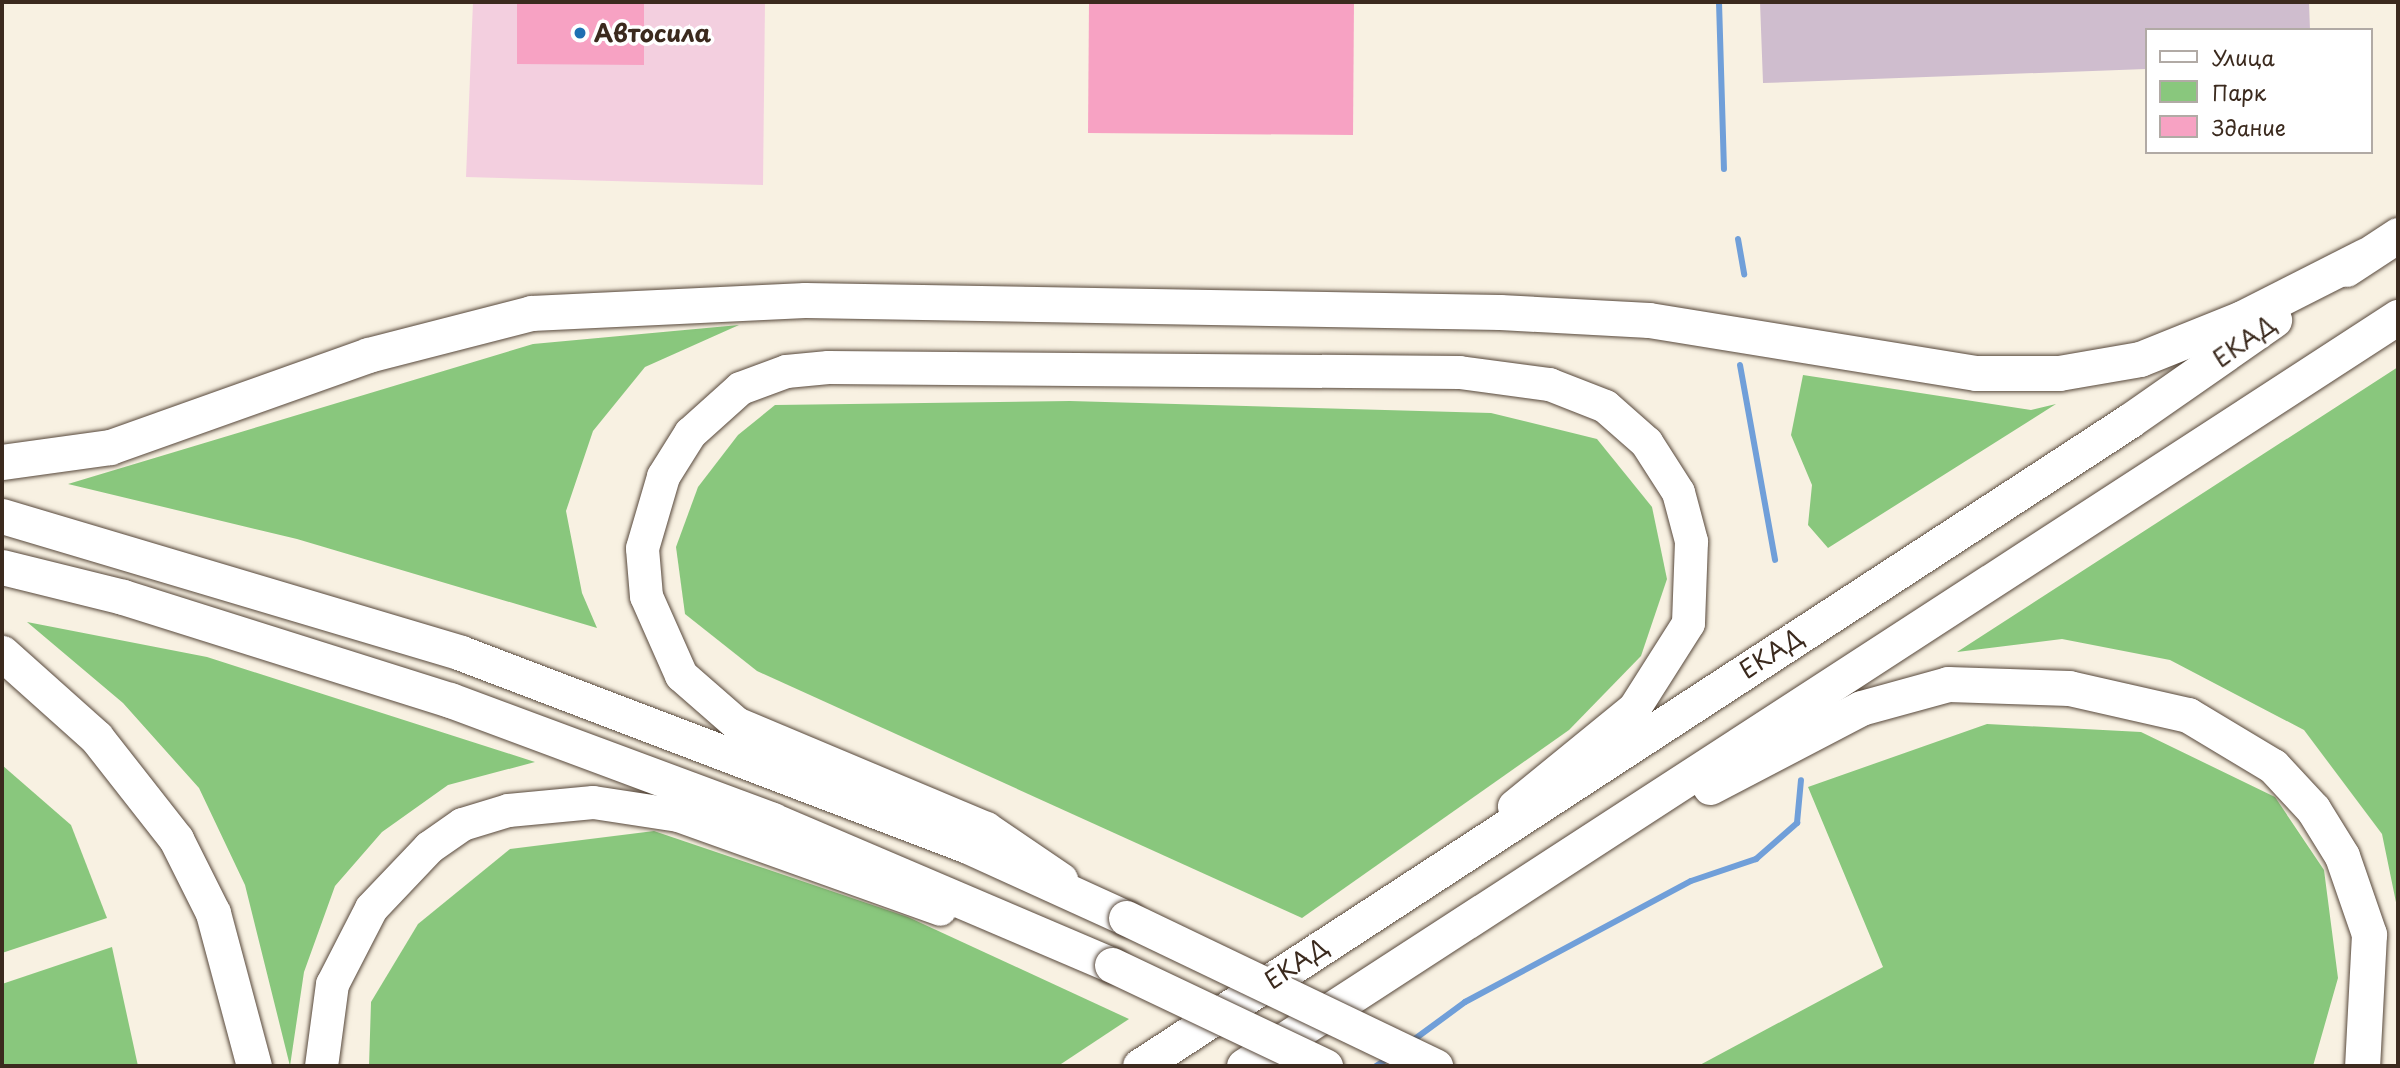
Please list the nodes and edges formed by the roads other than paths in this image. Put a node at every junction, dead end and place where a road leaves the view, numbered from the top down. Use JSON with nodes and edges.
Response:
{"nodes":[{"id":1,"x":2398,"y":234,"type":"edge"},
{"id":2,"x":2364,"y":257,"type":"junction"},
{"id":3,"x":2398,"y":317,"type":"edge"},
{"id":4,"x":2,"y":462,"type":"edge"},
{"id":5,"x":2,"y":516,"type":"edge"},
{"id":6,"x":2,"y":567,"type":"edge"},
{"id":7,"x":2,"y":653,"type":"edge"},
{"id":8,"x":1489,"y":835,"type":"junction"},
{"id":9,"x":1517,"y":885,"type":"junction"},
{"id":10,"x":1091,"y":901,"type":"junction"},
{"id":11,"x":1054,"y":937,"type":"junction"},
{"id":12,"x":254,"y":1066,"type":"edge"},
{"id":13,"x":321,"y":1066,"type":"edge"},
{"id":14,"x":1140,"y":1066,"type":"edge"},
{"id":15,"x":1244,"y":1066,"type":"edge"},
{"id":16,"x":1325,"y":1066,"type":"edge"},
{"id":17,"x":1435,"y":1066,"type":"edge"},
{"id":18,"x":2362,"y":1066,"type":"edge"}],
"edges":[{"from":1,"to":2,"type":"highway","name":"ЕКАД"},
{"from":2,"to":4,"type":"highway"},
{"from":2,"to":8,"type":"highway","name":"ЕКАД"},
{"from":3,"to":9,"type":"highway"},
{"from":5,"to":10,"type":"highway"},
{"from":6,"to":11,"type":"highway"},
{"from":7,"to":12,"type":"highway"},
{"from":8,"to":10,"type":"main road"},
{"from":8,"to":14,"type":"highway","name":"ЕКАД"},
{"from":9,"to":15,"type":"highway"},
{"from":9,"to":18,"type":"highway"},
{"from":10,"to":17,"type":"highway","bridge":true},
{"from":11,"to":13,"type":"main road"},
{"from":11,"to":16,"type":"highway","bridge":true}]}
